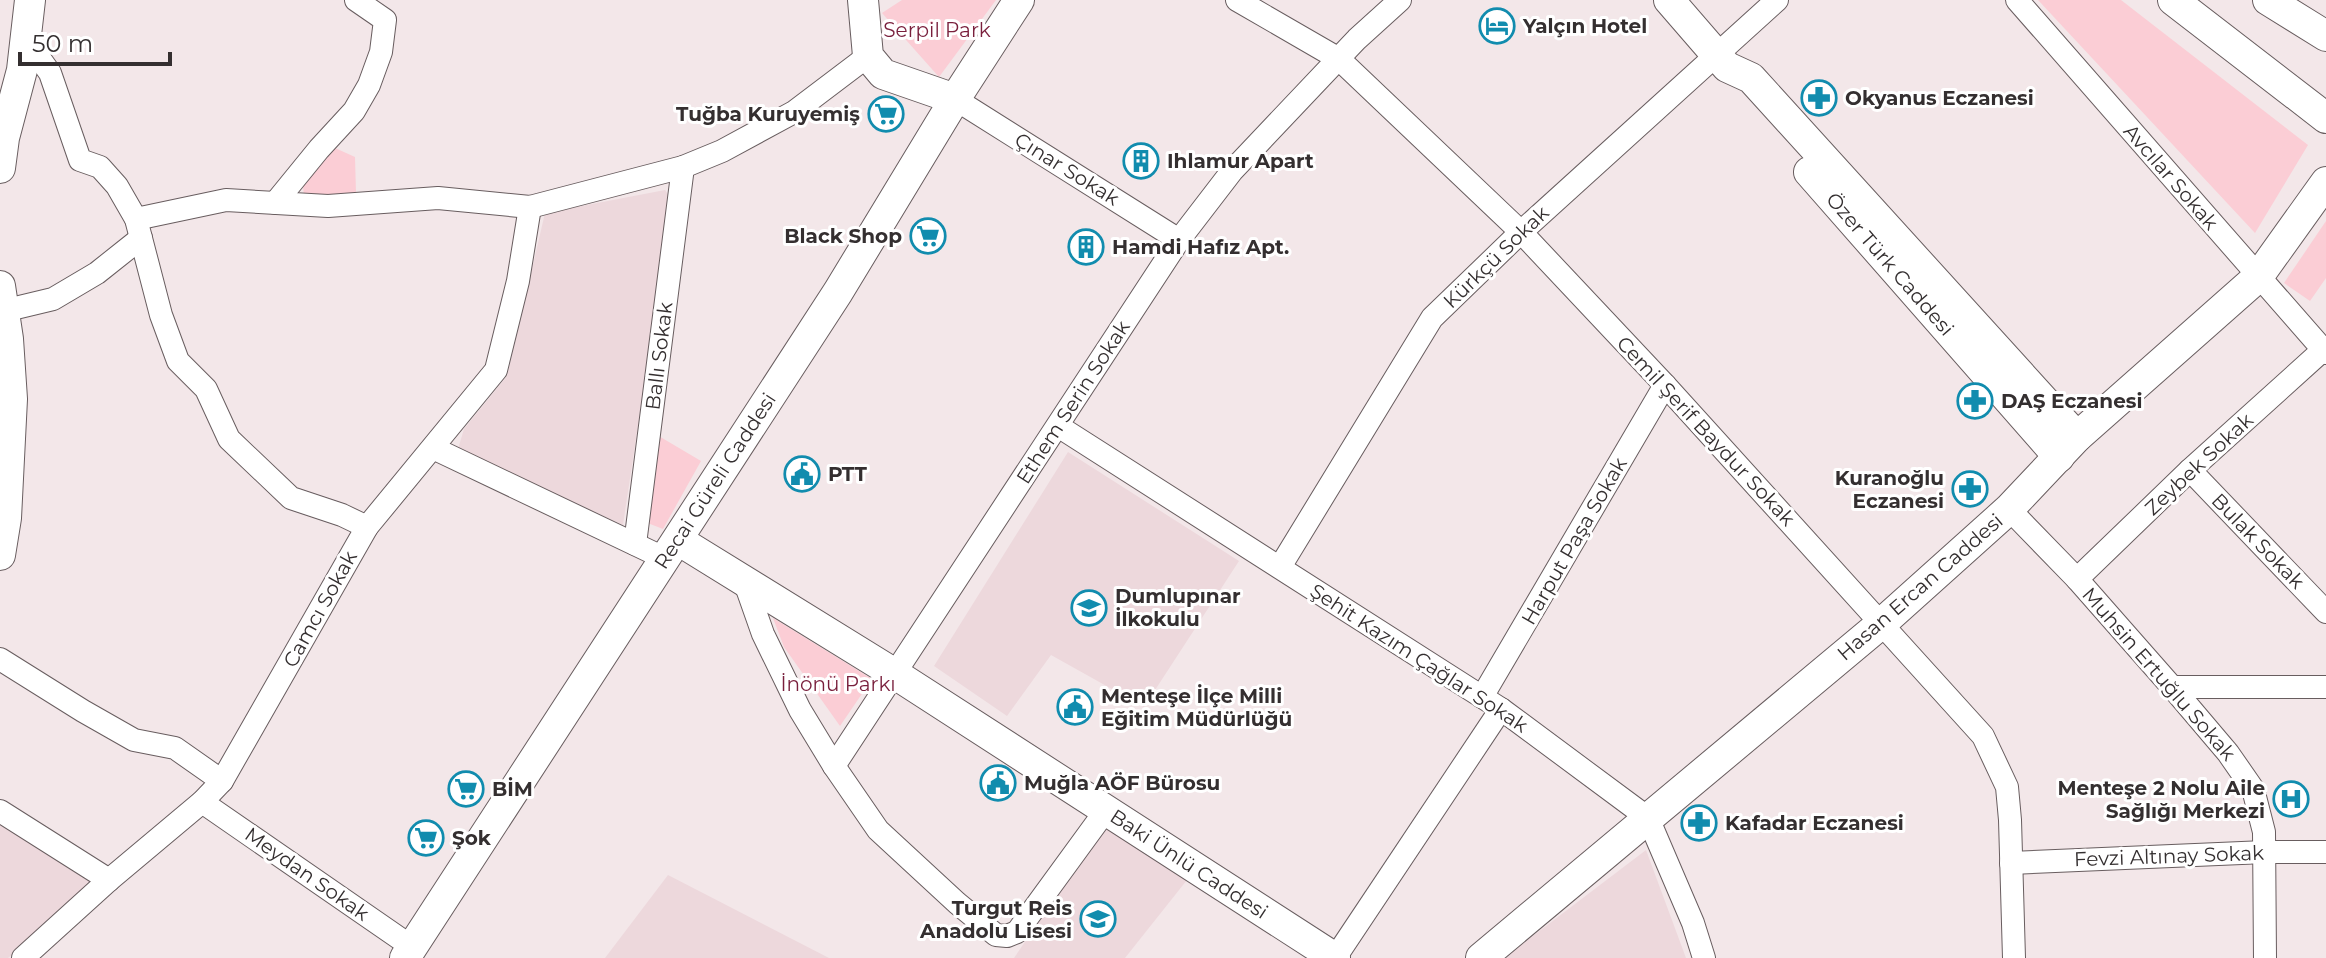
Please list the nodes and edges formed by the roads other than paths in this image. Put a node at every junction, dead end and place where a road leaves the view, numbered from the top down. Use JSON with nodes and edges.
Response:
{"nodes":[{"id":1,"x":30,"y":0,"type":"edge"},
{"id":2,"x":356,"y":0,"type":"edge"},
{"id":3,"x":863,"y":0,"type":"edge"},
{"id":4,"x":1019,"y":0,"type":"edge"},
{"id":5,"x":1237,"y":0,"type":"edge"},
{"id":6,"x":1400,"y":0,"type":"edge"},
{"id":7,"x":1669,"y":0,"type":"edge"},
{"id":8,"x":1777,"y":0,"type":"edge"},
{"id":9,"x":2017,"y":0,"type":"edge"},
{"id":10,"x":2173,"y":0,"type":"edge"},
{"id":11,"x":2268,"y":0,"type":"edge"},
{"id":12,"x":2326,"y":36,"type":"edge"},
{"id":13,"x":25,"y":38,"type":"junction"},
{"id":14,"x":868,"y":56,"type":"junction"},
{"id":15,"x":1339,"y":59,"type":"junction"},
{"id":16,"x":1722,"y":61,"type":"junction"},
{"id":17,"x":955,"y":99,"type":"junction"},
{"id":18,"x":2326,"y":118,"type":"edge"},
{"id":19,"x":683,"y":167,"type":"junction"},
{"id":20,"x":0,"y":168,"type":"edge"},
{"id":21,"x":2326,"y":182,"type":"edge"},
{"id":22,"x":275,"y":203,"type":"junction"},
{"id":23,"x":530,"y":207,"type":"junction"},
{"id":24,"x":138,"y":229,"type":"junction"},
{"id":25,"x":1521,"y":232,"type":"junction"},
{"id":26,"x":1179,"y":240,"type":"junction"},
{"id":27,"x":2258,"y":277,"type":"junction"},
{"id":28,"x":2,"y":298,"type":"edge"},
{"id":29,"x":2325,"y":352,"type":"edge"},
{"id":30,"x":1665,"y":385,"type":"junction"},
{"id":31,"x":1058,"y":426,"type":"junction"},
{"id":32,"x":2068,"y":447,"type":"junction"},
{"id":33,"x":433,"y":448,"type":"junction"},
{"id":34,"x":2190,"y":470,"type":"junction"},
{"id":35,"x":2009,"y":509,"type":"junction"},
{"id":36,"x":367,"y":527,"type":"junction"},
{"id":37,"x":635,"y":544,"type":"junction"},
{"id":38,"x":672,"y":549,"type":"junction"},
{"id":39,"x":0,"y":555,"type":"edge"},
{"id":40,"x":1280,"y":567,"type":"junction"},
{"id":41,"x":2077,"y":579,"type":"junction"},
{"id":42,"x":744,"y":580,"type":"junction"},
{"id":43,"x":2326,"y":612,"type":"edge"},
{"id":44,"x":1882,"y":623,"type":"junction"},
{"id":45,"x":0,"y":659,"type":"edge"},
{"id":46,"x":895,"y":674,"type":"junction"},
{"id":47,"x":2172,"y":687,"type":"junction"},
{"id":48,"x":2326,"y":687,"type":"edge"},
{"id":49,"x":1492,"y":703,"type":"junction"},
{"id":50,"x":834,"y":766,"type":"junction"},
{"id":51,"x":222,"y":781,"type":"junction"},
{"id":52,"x":202,"y":802,"type":"junction"},
{"id":53,"x":1106,"y":810,"type":"junction"},
{"id":54,"x":0,"y":811,"type":"edge"},
{"id":55,"x":1648,"y":818,"type":"junction"},
{"id":56,"x":2265,"y":852,"type":"junction"},
{"id":57,"x":2326,"y":852,"type":"edge"},
{"id":58,"x":2011,"y":863,"type":"junction"},
{"id":59,"x":109,"y":880,"type":"junction"},
{"id":60,"x":408,"y":952,"type":"edge"},
{"id":61,"x":31,"y":956,"type":"edge"},
{"id":62,"x":1335,"y":958,"type":"edge"},
{"id":63,"x":1481,"y":958,"type":"edge"},
{"id":64,"x":1704,"y":958,"type":"edge"},
{"id":65,"x":2014,"y":958,"type":"edge"},
{"id":66,"x":2265,"y":958,"type":"edge"}],
"edges":[{"from":1,"to":13,"type":"street"},
{"from":2,"to":22,"type":"street"},
{"from":3,"to":14,"type":"street"},
{"from":4,"to":17,"type":"street","name":"Recai Güreli Caddesi"},
{"from":5,"to":15,"type":"street","name":"Cemil Şerif Baydur Sokak"},
{"from":6,"to":15,"type":"street","name":"Ethem Serin Sokak"},
{"from":7,"to":16,"type":"street","name":"Özer Türk Caddesi"},
{"from":8,"to":16,"type":"street","name":"Kürkçü Sokak"},
{"from":9,"to":27,"type":"street","name":"Avcılar Sokak"},
{"from":10,"to":18,"type":"street"},
{"from":11,"to":12,"type":"street"},
{"from":13,"to":20,"type":"street"},
{"from":13,"to":24,"type":"street"},
{"from":14,"to":17,"type":"street"},
{"from":14,"to":19,"type":"street"},
{"from":15,"to":25,"type":"street","name":"Cemil Şerif Baydur Sokak"},
{"from":15,"to":26,"type":"street","name":"Ethem Serin Sokak"},
{"from":16,"to":25,"type":"street","name":"Kürkçü Sokak"},
{"from":16,"to":32,"type":"street","name":"Özer Türk Caddesi"},
{"from":17,"to":26,"type":"street","name":"Çınar Sokak"},
{"from":17,"to":38,"type":"street","name":"Recai Güreli Caddesi"},
{"from":19,"to":23,"type":"street"},
{"from":19,"to":37,"type":"street","name":"Ballı Sokak"},
{"from":21,"to":27,"type":"street","name":"Hasan Ercan Caddesi"},
{"from":22,"to":23,"type":"street"},
{"from":22,"to":24,"type":"street"},
{"from":23,"to":33,"type":"street","name":"Camcı Sokak"},
{"from":24,"to":28,"type":"street"},
{"from":24,"to":36,"type":"street"},
{"from":25,"to":30,"type":"street","name":"Cemil Şerif Baydur Sokak"},
{"from":25,"to":40,"type":"street","name":"Kürkçü Sokak"},
{"from":26,"to":31,"type":"street","name":"Ethem Serin Sokak"},
{"from":27,"to":29,"type":"street","name":"Avcılar Sokak"},
{"from":27,"to":32,"type":"street","name":"Hasan Ercan Caddesi"},
{"from":28,"to":39,"type":"street"},
{"from":29,"to":34,"type":"street","name":"Zeybek Sokak"},
{"from":30,"to":44,"type":"street","name":"Cemil Şerif Baydur Sokak"},
{"from":30,"to":49,"type":"street","name":"Harput Paşa Sokak"},
{"from":31,"to":40,"type":"street","name":"Şehit Kazım Çağlar Sokak"},
{"from":31,"to":46,"type":"street","name":"Ethem Serin Sokak"},
{"from":32,"to":35,"type":"street","name":"Hasan Ercan Caddesi"},
{"from":33,"to":36,"type":"street","name":"Camcı Sokak"},
{"from":33,"to":37,"type":"street"},
{"from":34,"to":41,"type":"street","name":"Zeybek Sokak"},
{"from":34,"to":43,"type":"street","name":"Bulak Sokak"},
{"from":35,"to":41,"type":"street","name":"Muhsin Ertuğlu Sokak"},
{"from":35,"to":44,"type":"street","name":"Hasan Ercan Caddesi"},
{"from":36,"to":51,"type":"street","name":"Camcı Sokak"},
{"from":37,"to":38,"type":"street"},
{"from":38,"to":42,"type":"street","name":"Baki Ünlü Caddesi"},
{"from":38,"to":60,"type":"street","name":"Recai Güreli Caddesi"},
{"from":40,"to":49,"type":"street","name":"Şehit Kazım Çağlar Sokak"},
{"from":41,"to":47,"type":"street","name":"Muhsin Ertuğlu Sokak"},
{"from":42,"to":46,"type":"street","name":"Baki Ünlü Caddesi"},
{"from":42,"to":50,"type":"street"},
{"from":44,"to":55,"type":"street","name":"Hasan Ercan Caddesi"},
{"from":44,"to":58,"type":"street","name":"Cemil Şerif Baydur Sokak"},
{"from":45,"to":51,"type":"street"},
{"from":46,"to":50,"type":"street","name":"Ethem Serin Sokak"},
{"from":46,"to":53,"type":"street","name":"Baki Ünlü Caddesi"},
{"from":47,"to":48,"type":"street"},
{"from":47,"to":56,"type":"street","name":"Muhsin Ertuğlu Sokak"},
{"from":49,"to":55,"type":"street","name":"Şehit Kazım Çağlar Sokak"},
{"from":49,"to":62,"type":"street","name":"Harput Paşa Sokak"},
{"from":50,"to":53,"type":"street"},
{"from":51,"to":52,"type":"street","name":"Camcı Sokak"},
{"from":52,"to":59,"type":"street","name":"Camcı Sokak"},
{"from":52,"to":60,"type":"street","name":"Meydan Sokak"},
{"from":53,"to":62,"type":"street","name":"Baki Ünlü Caddesi"},
{"from":54,"to":59,"type":"street"},
{"from":55,"to":63,"type":"street","name":"Hasan Ercan Caddesi"},
{"from":55,"to":64,"type":"street"},
{"from":56,"to":57,"type":"street","name":"Fevzi Altınay Sokak"},
{"from":56,"to":58,"type":"street","name":"Fevzi Altınay Sokak"},
{"from":56,"to":66,"type":"street","name":"Muhsin Ertuğlu Sokak"},
{"from":58,"to":65,"type":"street","name":"Cemil Şerif Baydur Sokak"},
{"from":59,"to":61,"type":"street","name":"Camcı Sokak"}]}
